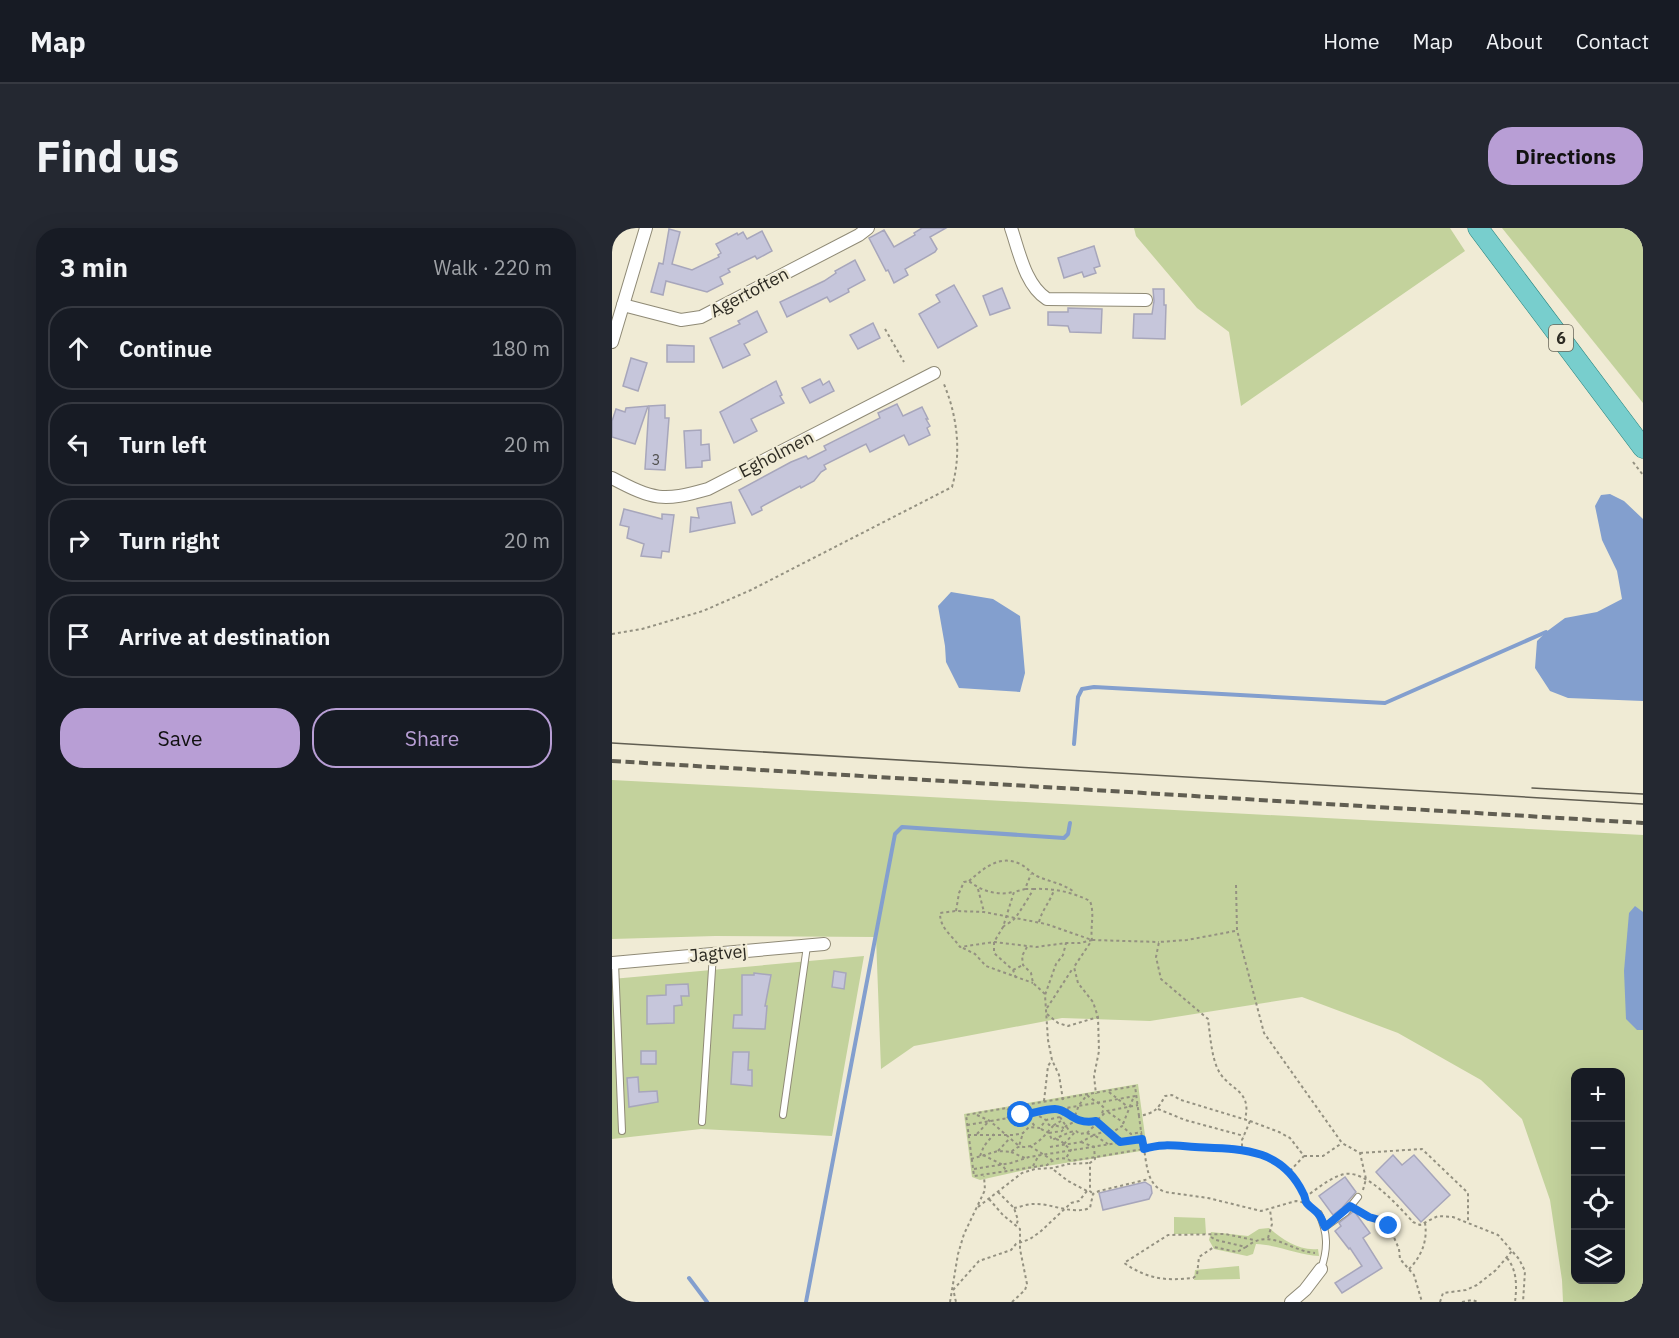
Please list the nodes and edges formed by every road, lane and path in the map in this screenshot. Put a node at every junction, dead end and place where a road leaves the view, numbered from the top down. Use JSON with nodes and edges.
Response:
{"nodes":[{"id":1,"x":646,"y":228,"type":"edge"},
{"id":2,"x":868,"y":228,"type":"edge"},
{"id":3,"x":1011,"y":228,"type":"edge"},
{"id":4,"x":1478,"y":228,"type":"edge"},
{"id":5,"x":1146,"y":300,"type":"dead end"},
{"id":6,"x":623,"y":305,"type":"junction"},
{"id":7,"x":885,"y":329,"type":"dead end"},
{"id":8,"x":612,"y":342,"type":"edge"},
{"id":9,"x":904,"y":362,"type":"dead end"},
{"id":10,"x":934,"y":373,"type":"joint"},
{"id":11,"x":1643,"y":448,"type":"edge"},
{"id":12,"x":612,"y":478,"type":"edge"},
{"id":13,"x":612,"y":634,"type":"edge"},
{"id":14,"x":1031,"y":874,"type":"junction"},
{"id":15,"x":969,"y":881,"type":"junction"},
{"id":16,"x":1236,"y":885,"type":"dead end"},
{"id":17,"x":977,"y":887,"type":"junction"},
{"id":18,"x":1033,"y":888,"type":"junction"},
{"id":19,"x":1025,"y":889,"type":"junction"},
{"id":20,"x":1054,"y":890,"type":"junction"},
{"id":21,"x":1014,"y":892,"type":"junction"},
{"id":22,"x":1076,"y":894,"type":"junction"},
{"id":23,"x":956,"y":911,"type":"junction"},
{"id":24,"x":984,"y":912,"type":"junction"},
{"id":25,"x":1006,"y":916,"type":"junction"},
{"id":26,"x":1016,"y":918,"type":"junction"},
{"id":27,"x":1039,"y":922,"type":"junction"},
{"id":28,"x":1003,"y":927,"type":"junction"},
{"id":29,"x":1237,"y":930,"type":"junction"},
{"id":30,"x":1092,"y":940,"type":"junction"},
{"id":31,"x":994,"y":942,"type":"junction"},
{"id":32,"x":1159,"y":942,"type":"junction"},
{"id":33,"x":1066,"y":943,"type":"junction"},
{"id":34,"x":824,"y":944,"type":"dead end"},
{"id":35,"x":807,"y":945,"type":"junction"},
{"id":36,"x":960,"y":947,"type":"junction"},
{"id":37,"x":1027,"y":947,"type":"junction"},
{"id":38,"x":713,"y":954,"type":"junction"},
{"id":39,"x":614,"y":963,"type":"edge"},
{"id":40,"x":1023,"y":965,"type":"junction"},
{"id":41,"x":1074,"y":967,"type":"junction"},
{"id":42,"x":1013,"y":970,"type":"junction"},
{"id":43,"x":1016,"y":978,"type":"junction"},
{"id":44,"x":1033,"y":983,"type":"junction"},
{"id":45,"x":1045,"y":995,"type":"junction"},
{"id":46,"x":1047,"y":1008,"type":"junction"},
{"id":47,"x":1047,"y":1014,"type":"junction"},
{"id":48,"x":1098,"y":1017,"type":"junction"},
{"id":49,"x":1052,"y":1060,"type":"junction"},
{"id":50,"x":1108,"y":1091,"type":"junction"},
{"id":51,"x":1096,"y":1094,"type":"junction"},
{"id":52,"x":1088,"y":1095,"type":"junction"},
{"id":53,"x":1135,"y":1096,"type":"junction"},
{"id":54,"x":1117,"y":1099,"type":"junction"},
{"id":55,"x":1063,"y":1100,"type":"junction"},
{"id":56,"x":1108,"y":1100,"type":"junction"},
{"id":57,"x":1044,"y":1102,"type":"junction"},
{"id":58,"x":1099,"y":1102,"type":"junction"},
{"id":59,"x":1138,"y":1105,"type":"junction"},
{"id":60,"x":1079,"y":1106,"type":"junction"},
{"id":61,"x":1018,"y":1107,"type":"junction"},
{"id":62,"x":1070,"y":1107,"type":"junction"},
{"id":63,"x":1128,"y":1107,"type":"junction"},
{"id":64,"x":1007,"y":1108,"type":"junction"},
{"id":65,"x":1104,"y":1108,"type":"junction"},
{"id":66,"x":1058,"y":1109,"type":"junction"},
{"id":67,"x":1158,"y":1109,"type":"junction"},
{"id":68,"x":1014,"y":1112,"type":"junction"},
{"id":69,"x":1107,"y":1112,"type":"junction"},
{"id":70,"x":1034,"y":1113,"type":"junction"},
{"id":71,"x":1064,"y":1113,"type":"junction"},
{"id":72,"x":975,"y":1114,"type":"junction"},
{"id":73,"x":783,"y":1115,"type":"dead end"},
{"id":74,"x":1021,"y":1115,"type":"junction"},
{"id":75,"x":1101,"y":1116,"type":"junction"},
{"id":76,"x":1139,"y":1116,"type":"junction"},
{"id":77,"x":1007,"y":1118,"type":"junction"},
{"id":78,"x":1061,"y":1119,"type":"junction"},
{"id":79,"x":1245,"y":1119,"type":"junction"},
{"id":80,"x":1046,"y":1120,"type":"junction"},
{"id":81,"x":1250,"y":1120,"type":"junction"},
{"id":82,"x":990,"y":1121,"type":"junction"},
{"id":83,"x":1075,"y":1121,"type":"junction"},
{"id":84,"x":1096,"y":1121,"type":"junction"},
{"id":85,"x":702,"y":1122,"type":"dead end"},
{"id":86,"x":967,"y":1125,"type":"junction"},
{"id":87,"x":1053,"y":1125,"type":"junction"},
{"id":88,"x":1123,"y":1125,"type":"junction"},
{"id":89,"x":1065,"y":1127,"type":"junction"},
{"id":90,"x":1036,"y":1128,"type":"junction"},
{"id":91,"x":1040,"y":1128,"type":"junction"},
{"id":92,"x":622,"y":1131,"type":"dead end"},
{"id":93,"x":1076,"y":1131,"type":"junction"},
{"id":94,"x":1106,"y":1131,"type":"junction"},
{"id":95,"x":1070,"y":1132,"type":"junction"},
{"id":96,"x":1142,"y":1132,"type":"junction"},
{"id":97,"x":1023,"y":1133,"type":"junction"},
{"id":98,"x":1049,"y":1133,"type":"junction"},
{"id":99,"x":1086,"y":1133,"type":"junction"},
{"id":100,"x":977,"y":1134,"type":"junction"},
{"id":101,"x":994,"y":1134,"type":"junction"},
{"id":102,"x":968,"y":1135,"type":"junction"},
{"id":103,"x":1007,"y":1135,"type":"junction"},
{"id":104,"x":1094,"y":1135,"type":"junction"},
{"id":105,"x":1244,"y":1136,"type":"junction"},
{"id":106,"x":1012,"y":1137,"type":"junction"},
{"id":107,"x":1054,"y":1139,"type":"junction"},
{"id":108,"x":1142,"y":1139,"type":"junction"},
{"id":109,"x":1082,"y":1142,"type":"junction"},
{"id":110,"x":1120,"y":1142,"type":"junction"},
{"id":111,"x":1342,"y":1143,"type":"junction"},
{"id":112,"x":1064,"y":1144,"type":"junction"},
{"id":113,"x":1108,"y":1144,"type":"junction"},
{"id":114,"x":1019,"y":1146,"type":"junction"},
{"id":115,"x":1030,"y":1146,"type":"junction"},
{"id":116,"x":1050,"y":1147,"type":"junction"},
{"id":117,"x":1094,"y":1147,"type":"junction"},
{"id":118,"x":1144,"y":1149,"type":"junction"},
{"id":119,"x":1242,"y":1149,"type":"junction"},
{"id":120,"x":1071,"y":1150,"type":"junction"},
{"id":121,"x":998,"y":1151,"type":"junction"},
{"id":122,"x":1011,"y":1152,"type":"junction"},
{"id":123,"x":1360,"y":1153,"type":"junction"},
{"id":124,"x":1046,"y":1154,"type":"junction"},
{"id":125,"x":1039,"y":1155,"type":"junction"},
{"id":126,"x":982,"y":1156,"type":"junction"},
{"id":127,"x":1304,"y":1156,"type":"junction"},
{"id":128,"x":1095,"y":1157,"type":"junction"},
{"id":129,"x":1025,"y":1158,"type":"junction"},
{"id":130,"x":1066,"y":1158,"type":"junction"},
{"id":131,"x":971,"y":1159,"type":"junction"},
{"id":132,"x":1052,"y":1160,"type":"junction"},
{"id":133,"x":1090,"y":1163,"type":"junction"},
{"id":134,"x":1001,"y":1164,"type":"junction"},
{"id":135,"x":1032,"y":1167,"type":"junction"},
{"id":136,"x":1053,"y":1168,"type":"junction"},
{"id":137,"x":973,"y":1169,"type":"junction"},
{"id":138,"x":1007,"y":1171,"type":"junction"},
{"id":139,"x":1289,"y":1172,"type":"junction"},
{"id":140,"x":984,"y":1175,"type":"junction"},
{"id":141,"x":1149,"y":1179,"type":"junction"},
{"id":142,"x":1366,"y":1179,"type":"junction"},
{"id":143,"x":1088,"y":1191,"type":"junction"},
{"id":144,"x":998,"y":1192,"type":"junction"},
{"id":145,"x":1093,"y":1194,"type":"junction"},
{"id":146,"x":1305,"y":1197,"type":"junction"},
{"id":147,"x":1358,"y":1197,"type":"joint"},
{"id":148,"x":989,"y":1199,"type":"junction"},
{"id":149,"x":1306,"y":1203,"type":"junction"},
{"id":150,"x":1350,"y":1206,"type":"junction"},
{"id":151,"x":1014,"y":1208,"type":"junction"},
{"id":152,"x":976,"y":1209,"type":"junction"},
{"id":153,"x":1066,"y":1209,"type":"junction"},
{"id":154,"x":1270,"y":1210,"type":"junction"},
{"id":155,"x":1319,"y":1214,"type":"joint"},
{"id":156,"x":1425,"y":1223,"type":"junction"},
{"id":157,"x":1468,"y":1223,"type":"junction"},
{"id":158,"x":1016,"y":1226,"type":"junction"},
{"id":159,"x":1325,"y":1227,"type":"junction"},
{"id":160,"x":1210,"y":1236,"type":"junction"},
{"id":161,"x":1268,"y":1238,"type":"junction"},
{"id":162,"x":1216,"y":1240,"type":"junction"},
{"id":163,"x":1254,"y":1240,"type":"junction"},
{"id":164,"x":1020,"y":1244,"type":"junction"},
{"id":165,"x":1214,"y":1247,"type":"junction"},
{"id":166,"x":1246,"y":1247,"type":"junction"},
{"id":167,"x":1512,"y":1251,"type":"junction"},
{"id":168,"x":1327,"y":1253,"type":"junction"},
{"id":169,"x":1507,"y":1258,"type":"junction"},
{"id":170,"x":1321,"y":1269,"type":"joint"},
{"id":171,"x":1409,"y":1270,"type":"junction"},
{"id":172,"x":953,"y":1290,"type":"junction"},
{"id":173,"x":950,"y":1302,"type":"edge"},
{"id":174,"x":956,"y":1302,"type":"edge"},
{"id":175,"x":1012,"y":1302,"type":"edge"},
{"id":176,"x":1292,"y":1302,"type":"edge"},
{"id":177,"x":1422,"y":1302,"type":"edge"},
{"id":178,"x":1440,"y":1302,"type":"edge"},
{"id":179,"x":1462,"y":1302,"type":"edge"},
{"id":180,"x":1478,"y":1302,"type":"edge"},
{"id":181,"x":1515,"y":1302,"type":"edge"},
{"id":182,"x":1523,"y":1302,"type":"edge"}],
"edges":[{"from":1,"to":6,"type":"street"},
{"from":2,"to":6,"type":"street","name":"Agertoften"},
{"from":3,"to":5,"type":"street"},
{"from":4,"to":11,"type":"main road","number":"6"},
{"from":6,"to":8,"type":"street"},
{"from":7,"to":9,"type":"path"},
{"from":10,"to":12,"type":"street","name":"Egholmen"},
{"from":10,"to":13,"type":"path"},
{"from":14,"to":15,"type":"path"},
{"from":14,"to":19,"type":"path"},
{"from":14,"to":22,"type":"path"},
{"from":15,"to":17,"type":"path"},
{"from":15,"to":23,"type":"path"},
{"from":16,"to":29,"type":"path"},
{"from":17,"to":21,"type":"path"},
{"from":17,"to":24,"type":"path"},
{"from":18,"to":19,"type":"path"},
{"from":18,"to":20,"type":"path"},
{"from":18,"to":26,"type":"path"},
{"from":19,"to":21,"type":"path"},
{"from":20,"to":22,"type":"path"},
{"from":20,"to":27,"type":"path"},
{"from":21,"to":25,"type":"path"},
{"from":22,"to":30,"type":"path"},
{"from":23,"to":24,"type":"path"},
{"from":23,"to":36,"type":"path"},
{"from":24,"to":25,"type":"path"},
{"from":25,"to":26,"type":"path"},
{"from":25,"to":28,"type":"path"},
{"from":26,"to":27,"type":"path"},
{"from":26,"to":28,"type":"path"},
{"from":27,"to":30,"type":"path"},
{"from":28,"to":31,"type":"path"},
{"from":29,"to":32,"type":"path"},
{"from":29,"to":111,"type":"path"},
{"from":30,"to":32,"type":"path"},
{"from":30,"to":33,"type":"path"},
{"from":30,"to":41,"type":"path"},
{"from":31,"to":36,"type":"path"},
{"from":31,"to":37,"type":"path"},
{"from":31,"to":42,"type":"path"},
{"from":32,"to":79,"type":"path"},
{"from":33,"to":37,"type":"path"},
{"from":33,"to":45,"type":"path"},
{"from":34,"to":35,"type":"street","name":"Jagtvej"},
{"from":35,"to":38,"type":"street","name":"Jagtvej"},
{"from":35,"to":73,"type":"lane"},
{"from":36,"to":43,"type":"path"},
{"from":37,"to":40,"type":"path"},
{"from":38,"to":39,"type":"street","name":"Jagtvej"},
{"from":38,"to":85,"type":"lane"},
{"from":39,"to":92,"type":"lane"},
{"from":40,"to":42,"type":"path"},
{"from":40,"to":44,"type":"path"},
{"from":41,"to":46,"type":"path"},
{"from":41,"to":48,"type":"path"},
{"from":42,"to":43,"type":"path"},
{"from":43,"to":44,"type":"path"},
{"from":44,"to":45,"type":"path"},
{"from":45,"to":46,"type":"path"},
{"from":46,"to":47,"type":"path"},
{"from":47,"to":48,"type":"path"},
{"from":47,"to":49,"type":"path"},
{"from":48,"to":51,"type":"path"},
{"from":49,"to":55,"type":"path"},
{"from":49,"to":57,"type":"path"},
{"from":50,"to":51,"type":"path"},
{"from":50,"to":53,"type":"path"},
{"from":50,"to":54,"type":"path"},
{"from":51,"to":52,"type":"path"},
{"from":52,"to":55,"type":"path"},
{"from":52,"to":58,"type":"path"},
{"from":52,"to":60,"type":"path"},
{"from":53,"to":54,"type":"path"},
{"from":53,"to":59,"type":"path"},
{"from":53,"to":63,"type":"path"},
{"from":54,"to":56,"type":"path"},
{"from":54,"to":63,"type":"path"},
{"from":55,"to":57,"type":"path"},
{"from":56,"to":58,"type":"path"},
{"from":56,"to":65,"type":"path"},
{"from":57,"to":61,"type":"path"},
{"from":58,"to":60,"type":"path"},
{"from":58,"to":65,"type":"path"},
{"from":59,"to":63,"type":"path"},
{"from":59,"to":76,"type":"path"},
{"from":60,"to":62,"type":"path"},
{"from":60,"to":83,"type":"path"},
{"from":61,"to":64,"type":"path"},
{"from":61,"to":68,"type":"path"},
{"from":62,"to":66,"type":"path"},
{"from":62,"to":71,"type":"path"},
{"from":63,"to":69,"type":"path"},
{"from":63,"to":88,"type":"path"},
{"from":64,"to":68,"type":"path"},
{"from":64,"to":72,"type":"path"},
{"from":65,"to":69,"type":"path"},
{"from":65,"to":75,"type":"path"},
{"from":66,"to":70,"type":"path"},
{"from":66,"to":71,"type":"path"},
{"from":67,"to":76,"type":"path"},
{"from":67,"to":79,"type":"path"},
{"from":67,"to":105,"type":"path"},
{"from":68,"to":74,"type":"path"},
{"from":68,"to":77,"type":"path"},
{"from":69,"to":75,"type":"path"},
{"from":69,"to":88,"type":"path"},
{"from":70,"to":74,"type":"path"},
{"from":70,"to":80,"type":"path"},
{"from":71,"to":78,"type":"path"},
{"from":71,"to":83,"type":"path"},
{"from":72,"to":82,"type":"path"},
{"from":72,"to":86,"type":"path"},
{"from":74,"to":77,"type":"path"},
{"from":74,"to":90,"type":"path"},
{"from":75,"to":84,"type":"path"},
{"from":76,"to":96,"type":"path"},
{"from":77,"to":82,"type":"path"},
{"from":78,"to":80,"type":"path"},
{"from":78,"to":87,"type":"path"},
{"from":78,"to":89,"type":"path"},
{"from":79,"to":81,"type":"path"},
{"from":80,"to":87,"type":"path"},
{"from":80,"to":91,"type":"path"},
{"from":81,"to":105,"type":"path"},
{"from":81,"to":127,"type":"path"},
{"from":82,"to":86,"type":"path"},
{"from":82,"to":100,"type":"path"},
{"from":82,"to":103,"type":"path"},
{"from":83,"to":84,"type":"path"},
{"from":83,"to":89,"type":"path"},
{"from":84,"to":94,"type":"path"},
{"from":84,"to":99,"type":"path"},
{"from":86,"to":102,"type":"path"},
{"from":87,"to":89,"type":"path"},
{"from":87,"to":98,"type":"path"},
{"from":88,"to":94,"type":"path"},
{"from":88,"to":96,"type":"path"},
{"from":89,"to":95,"type":"path"},
{"from":89,"to":98,"type":"path"},
{"from":90,"to":91,"type":"path"},
{"from":90,"to":97,"type":"path"},
{"from":91,"to":98,"type":"path"},
{"from":93,"to":95,"type":"path"},
{"from":93,"to":99,"type":"path"},
{"from":93,"to":112,"type":"path"},
{"from":94,"to":104,"type":"path"},
{"from":94,"to":110,"type":"path"},
{"from":95,"to":107,"type":"path"},
{"from":96,"to":108,"type":"path"},
{"from":97,"to":106,"type":"path"},
{"from":97,"to":114,"type":"path"},
{"from":98,"to":107,"type":"path"},
{"from":98,"to":115,"type":"path"},
{"from":99,"to":104,"type":"path"},
{"from":100,"to":101,"type":"path"},
{"from":100,"to":102,"type":"path"},
{"from":101,"to":103,"type":"path"},
{"from":101,"to":126,"type":"path"},
{"from":102,"to":131,"type":"path"},
{"from":103,"to":106,"type":"path"},
{"from":104,"to":109,"type":"path"},
{"from":104,"to":113,"type":"path"},
{"from":105,"to":119,"type":"path"},
{"from":106,"to":114,"type":"path"},
{"from":106,"to":121,"type":"path"},
{"from":107,"to":112,"type":"path"},
{"from":107,"to":116,"type":"path"},
{"from":108,"to":110,"type":"path"},
{"from":108,"to":118,"type":"path"},
{"from":109,"to":112,"type":"path"},
{"from":109,"to":117,"type":"path"},
{"from":110,"to":113,"type":"path"},
{"from":111,"to":123,"type":"path"},
{"from":111,"to":127,"type":"path"},
{"from":112,"to":116,"type":"path"},
{"from":112,"to":120,"type":"path"},
{"from":113,"to":117,"type":"path"},
{"from":114,"to":115,"type":"path"},
{"from":114,"to":122,"type":"path"},
{"from":115,"to":124,"type":"path"},
{"from":116,"to":124,"type":"path"},
{"from":117,"to":120,"type":"path"},
{"from":117,"to":128,"type":"path"},
{"from":118,"to":119,"type":"path"},
{"from":118,"to":128,"type":"path"},
{"from":118,"to":141,"type":"path"},
{"from":119,"to":139,"type":"path"},
{"from":120,"to":124,"type":"path"},
{"from":120,"to":130,"type":"path"},
{"from":121,"to":122,"type":"path"},
{"from":121,"to":126,"type":"path"},
{"from":122,"to":129,"type":"path"},
{"from":123,"to":142,"type":"path"},
{"from":123,"to":157,"type":"path"},
{"from":124,"to":125,"type":"path"},
{"from":124,"to":132,"type":"path"},
{"from":125,"to":129,"type":"path"},
{"from":125,"to":135,"type":"path"},
{"from":126,"to":131,"type":"path"},
{"from":126,"to":134,"type":"path"},
{"from":127,"to":139,"type":"path"},
{"from":128,"to":130,"type":"path"},
{"from":128,"to":133,"type":"path"},
{"from":129,"to":134,"type":"path"},
{"from":130,"to":132,"type":"path"},
{"from":131,"to":137,"type":"path"},
{"from":132,"to":135,"type":"path"},
{"from":133,"to":136,"type":"path"},
{"from":133,"to":143,"type":"path"},
{"from":134,"to":137,"type":"path"},
{"from":134,"to":138,"type":"path"},
{"from":135,"to":138,"type":"path"},
{"from":136,"to":143,"type":"path"},
{"from":136,"to":144,"type":"path"},
{"from":137,"to":140,"type":"path"},
{"from":138,"to":140,"type":"path"},
{"from":139,"to":146,"type":"path"},
{"from":140,"to":152,"type":"path"},
{"from":141,"to":145,"type":"path"},
{"from":141,"to":154,"type":"path"},
{"from":142,"to":146,"type":"path"},
{"from":142,"to":147,"type":"path"},
{"from":142,"to":156,"type":"path"},
{"from":143,"to":145,"type":"path"},
{"from":143,"to":153,"type":"path"},
{"from":144,"to":148,"type":"path"},
{"from":144,"to":151,"type":"path"},
{"from":145,"to":153,"type":"path"},
{"from":146,"to":149,"type":"path"},
{"from":147,"to":150,"type":"lane"},
{"from":148,"to":152,"type":"path"},
{"from":148,"to":158,"type":"path"},
{"from":149,"to":154,"type":"path"},
{"from":149,"to":155,"type":"path"},
{"from":150,"to":159,"type":"lane"},
{"from":150,"to":171,"type":"path"},
{"from":151,"to":153,"type":"path"},
{"from":151,"to":158,"type":"path"},
{"from":152,"to":172,"type":"path"},
{"from":153,"to":164,"type":"path"},
{"from":154,"to":161,"type":"path"},
{"from":155,"to":159,"type":"lane"},
{"from":156,"to":157,"type":"path"},
{"from":156,"to":171,"type":"path"},
{"from":157,"to":167,"type":"path"},
{"from":158,"to":164,"type":"path"},
{"from":159,"to":168,"type":"lane"},
{"from":160,"to":162,"type":"path"},
{"from":160,"to":163,"type":"path"},
{"from":160,"to":165,"type":"path"},
{"from":161,"to":163,"type":"path"},
{"from":161,"to":168,"type":"path"},
{"from":162,"to":165,"type":"path"},
{"from":162,"to":166,"type":"path"},
{"from":163,"to":166,"type":"path"},
{"from":164,"to":172,"type":"path"},
{"from":164,"to":175,"type":"path"},
{"from":165,"to":166,"type":"path"},
{"from":167,"to":169,"type":"path"},
{"from":167,"to":182,"type":"path"},
{"from":168,"to":170,"type":"lane"},
{"from":169,"to":178,"type":"path"},
{"from":169,"to":181,"type":"path"},
{"from":170,"to":176,"type":"street"},
{"from":171,"to":177,"type":"path"},
{"from":172,"to":173,"type":"path"},
{"from":172,"to":174,"type":"path"},
{"from":179,"to":180,"type":"path"}]}
